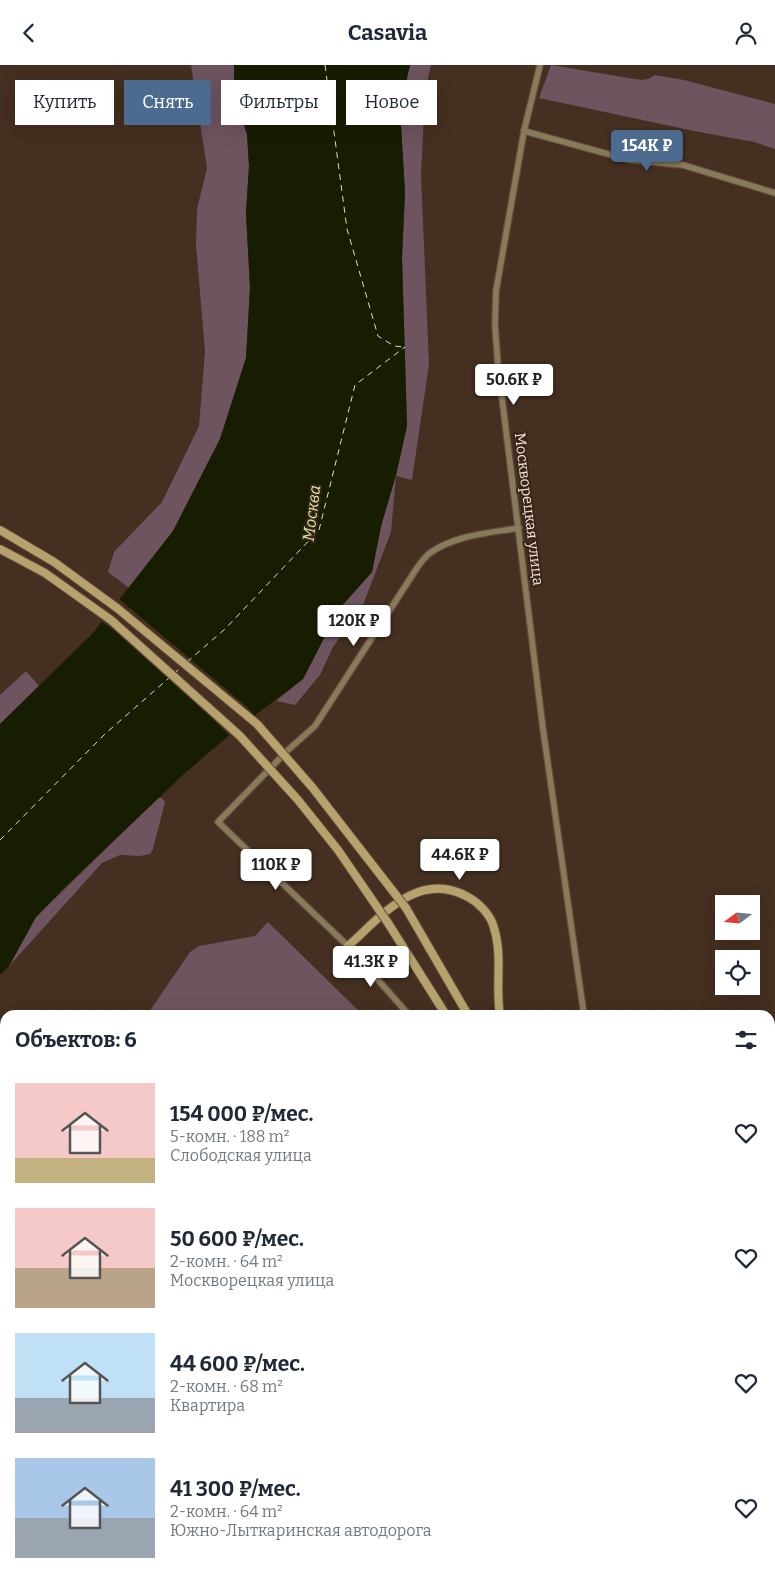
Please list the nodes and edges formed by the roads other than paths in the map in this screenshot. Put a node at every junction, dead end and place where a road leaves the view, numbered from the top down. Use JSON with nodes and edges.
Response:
{"nodes":[{"id":1,"x":540,"y":65,"type":"edge"},
{"id":2,"x":524,"y":131,"type":"junction"},
{"id":3,"x":775,"y":193,"type":"edge"},
{"id":4,"x":519,"y":528,"type":"junction"},
{"id":5,"x":0,"y":531,"type":"edge"},
{"id":6,"x":0,"y":549,"type":"edge"},
{"id":7,"x":348,"y":946,"type":"junction"},
{"id":8,"x":405,"y":1010,"type":"edge"},
{"id":9,"x":443,"y":1010,"type":"edge"},
{"id":10,"x":465,"y":1010,"type":"edge"},
{"id":11,"x":499,"y":1010,"type":"edge"},
{"id":12,"x":583,"y":1010,"type":"edge"}],
"edges":[{"from":1,"to":2,"type":"street","name":"Москворецкая улица"},
{"from":2,"to":3,"type":"street"},
{"from":2,"to":4,"type":"street","name":"Москворецкая улица"},
{"from":4,"to":7,"type":"street"},
{"from":4,"to":12,"type":"street","name":"Москворецкая улица"},
{"from":5,"to":10,"type":"main road","bridge":true},
{"from":6,"to":9,"type":"main road","bridge":true},
{"from":7,"to":8,"type":"street"},
{"from":7,"to":11,"type":"main road"}]}
